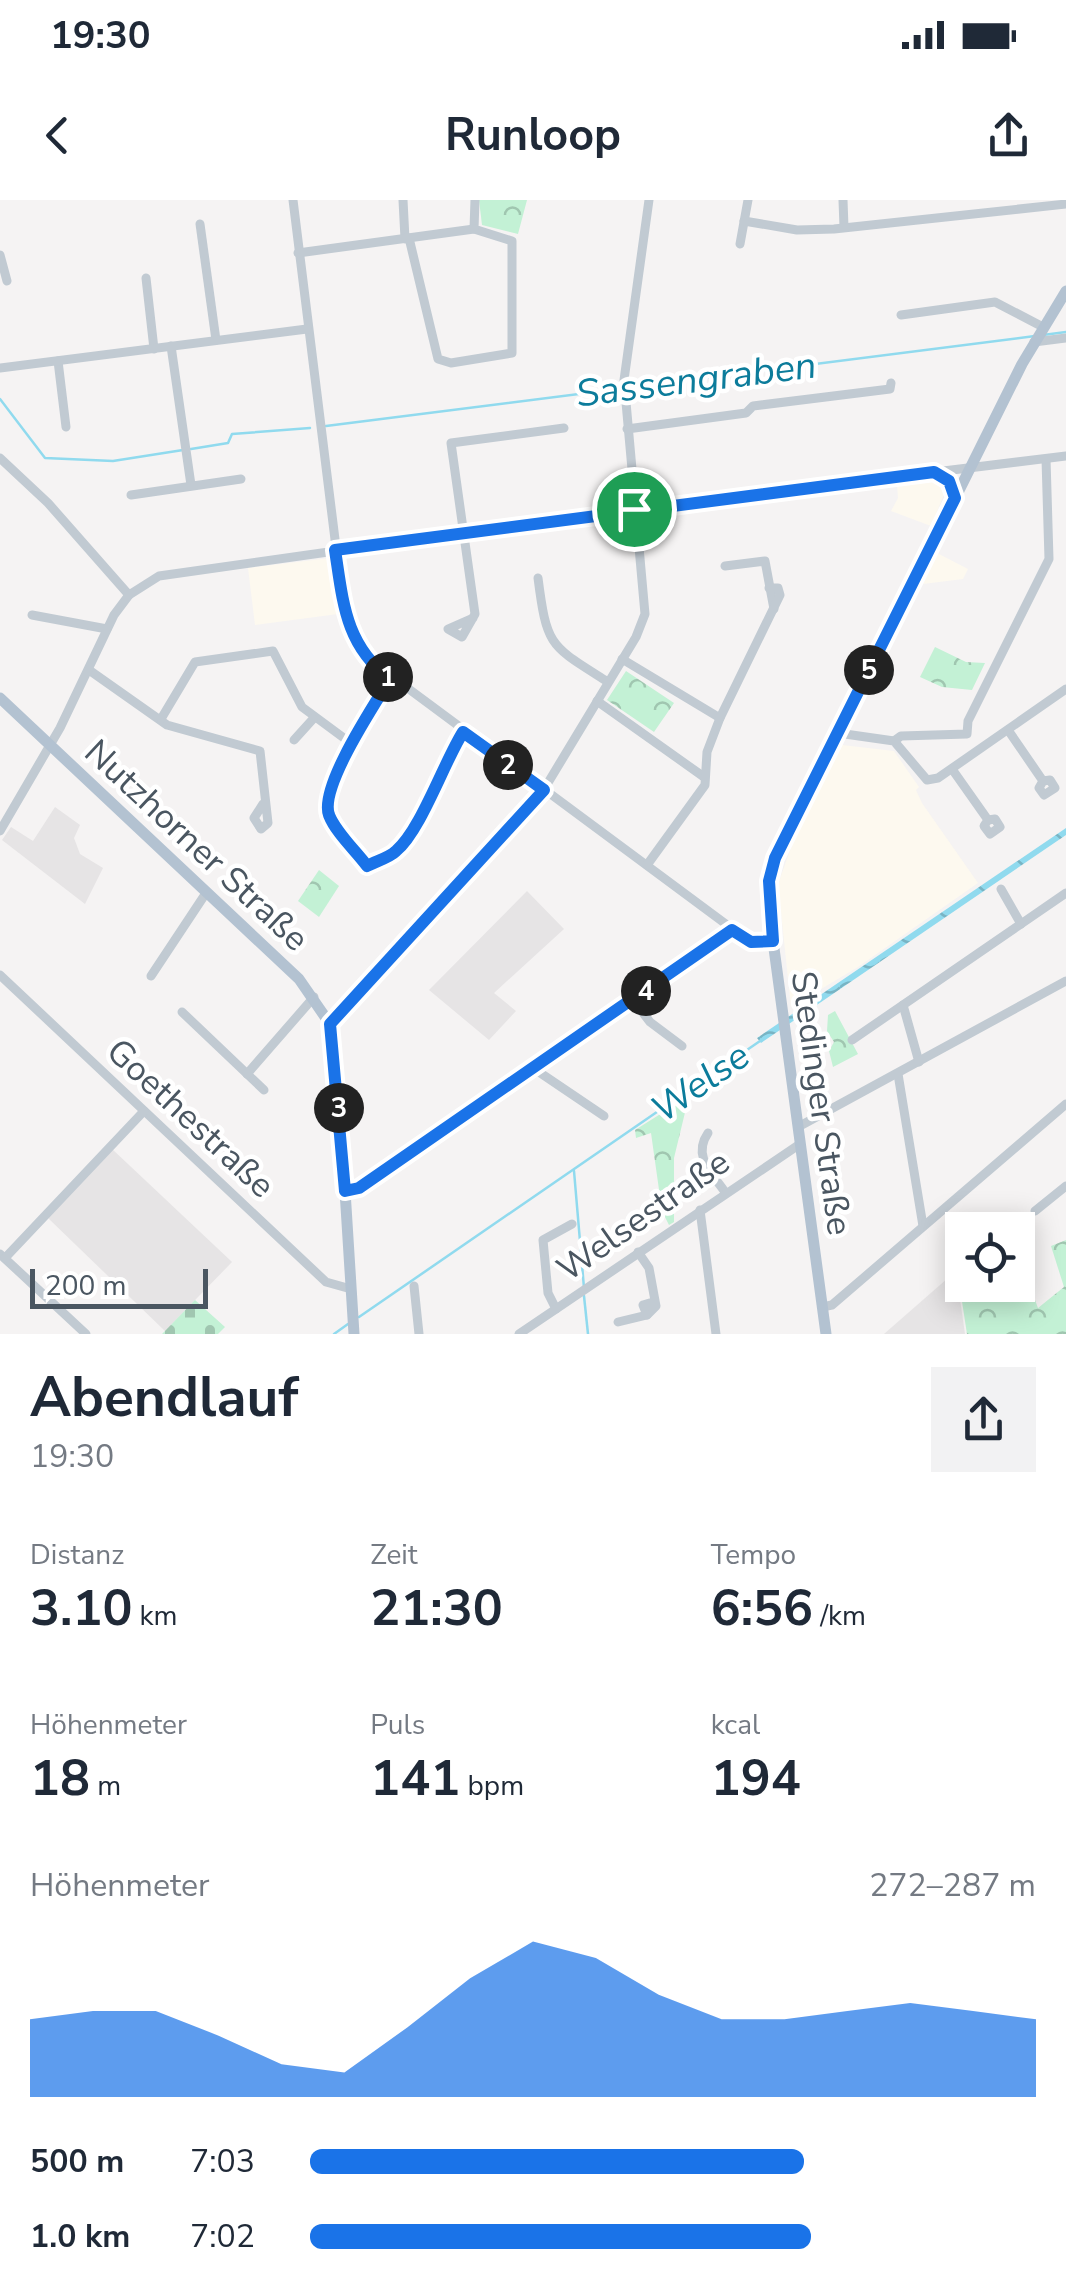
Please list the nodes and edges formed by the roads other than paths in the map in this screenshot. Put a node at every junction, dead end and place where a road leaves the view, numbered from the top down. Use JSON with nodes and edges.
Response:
{"nodes":[{"id":1,"x":293,"y":200,"type":"edge"},
{"id":2,"x":404,"y":200,"type":"edge"},
{"id":3,"x":474,"y":200,"type":"edge"},
{"id":4,"x":650,"y":200,"type":"edge"},
{"id":5,"x":748,"y":200,"type":"edge"},
{"id":6,"x":844,"y":200,"type":"edge"},
{"id":7,"x":1066,"y":204,"type":"edge"},
{"id":8,"x":744,"y":220,"type":"junction"},
{"id":9,"x":200,"y":224,"type":"dead end"},
{"id":10,"x":844,"y":227,"type":"junction"},
{"id":11,"x":474,"y":229,"type":"junction"},
{"id":12,"x":407,"y":238,"type":"junction"},
{"id":13,"x":740,"y":244,"type":"dead end"},
{"id":14,"x":298,"y":252,"type":"junction"},
{"id":15,"x":0,"y":254,"type":"edge"},
{"id":16,"x":146,"y":278,"type":"dead end"},
{"id":17,"x":7,"y":281,"type":"dead end"},
{"id":18,"x":1066,"y":292,"type":"edge"},
{"id":19,"x":900,"y":315,"type":"dead end"},
{"id":20,"x":307,"y":329,"type":"junction"},
{"id":21,"x":1038,"y":335,"type":"junction"},
{"id":22,"x":1066,"y":338,"type":"edge"},
{"id":23,"x":216,"y":340,"type":"junction"},
{"id":24,"x":171,"y":346,"type":"junction"},
{"id":25,"x":154,"y":348,"type":"junction"},
{"id":26,"x":58,"y":361,"type":"junction"},
{"id":27,"x":0,"y":368,"type":"edge"},
{"id":28,"x":892,"y":383,"type":"dead end"},
{"id":29,"x":66,"y":427,"type":"dead end"},
{"id":30,"x":564,"y":428,"type":"dead end"},
{"id":31,"x":626,"y":428,"type":"junction"},
{"id":32,"x":983,"y":442,"type":"junction"},
{"id":33,"x":1066,"y":456,"type":"edge"},
{"id":34,"x":0,"y":458,"type":"edge"},
{"id":35,"x":1046,"y":458,"type":"junction"},
{"id":36,"x":998,"y":464,"type":"junction"},
{"id":37,"x":970,"y":468,"type":"junction"},
{"id":38,"x":934,"y":472,"type":"junction"},
{"id":39,"x":240,"y":478,"type":"dead end"},
{"id":40,"x":191,"y":485,"type":"junction"},
{"id":41,"x":131,"y":495,"type":"dead end"},
{"id":42,"x":955,"y":498,"type":"junction"},
{"id":43,"x":634,"y":509,"type":"junction"},
{"id":44,"x":464,"y":532,"type":"junction"},
{"id":45,"x":335,"y":550,"type":"junction"},
{"id":46,"x":725,"y":566,"type":"dead end"},
{"id":47,"x":538,"y":578,"type":"dead end"},
{"id":48,"x":129,"y":595,"type":"junction"},
{"id":49,"x":32,"y":615,"type":"dead end"},
{"id":50,"x":473,"y":618,"type":"dead end"},
{"id":51,"x":106,"y":629,"type":"junction"},
{"id":52,"x":622,"y":659,"type":"junction"},
{"id":53,"x":89,"y":670,"type":"junction"},
{"id":54,"x":390,"y":679,"type":"junction"},
{"id":55,"x":608,"y":682,"type":"junction"},
{"id":56,"x":1065,"y":693,"type":"edge"},
{"id":57,"x":0,"y":698,"type":"edge"},
{"id":58,"x":597,"y":701,"type":"junction"},
{"id":59,"x":720,"y":718,"type":"junction"},
{"id":60,"x":161,"y":719,"type":"junction"},
{"id":61,"x":313,"y":719,"type":"junction"},
{"id":62,"x":1008,"y":730,"type":"junction"},
{"id":63,"x":463,"y":732,"type":"junction"},
{"id":64,"x":838,"y":732,"type":"junction"},
{"id":65,"x":294,"y":740,"type":"dead end"},
{"id":66,"x":894,"y":741,"type":"junction"},
{"id":67,"x":51,"y":744,"type":"junction"},
{"id":68,"x":352,"y":744,"type":"junction"},
{"id":69,"x":952,"y":768,"type":"junction"},
{"id":70,"x":704,"y":777,"type":"junction"},
{"id":71,"x":1043,"y":782,"type":"dead end"},
{"id":72,"x":544,"y":790,"type":"junction"},
{"id":73,"x":263,"y":804,"type":"dead end"},
{"id":74,"x":988,"y":820,"type":"dead end"},
{"id":75,"x":0,"y":831,"type":"edge"},
{"id":76,"x":647,"y":866,"type":"junction"},
{"id":77,"x":1001,"y":890,"type":"dead end"},
{"id":78,"x":206,"y":892,"type":"junction"},
{"id":79,"x":1066,"y":893,"type":"edge"},
{"id":80,"x":1021,"y":924,"type":"junction"},
{"id":81,"x":732,"y":930,"type":"junction"},
{"id":82,"x":773,"y":941,"type":"junction"},
{"id":83,"x":0,"y":975,"type":"edge"},
{"id":84,"x":151,"y":976,"type":"dead end"},
{"id":85,"x":1066,"y":981,"type":"edge"},
{"id":86,"x":315,"y":996,"type":"junction"},
{"id":87,"x":634,"y":1000,"type":"junction"},
{"id":88,"x":902,"y":1005,"type":"junction"},
{"id":89,"x":182,"y":1012,"type":"dead end"},
{"id":90,"x":330,"y":1024,"type":"junction"},
{"id":91,"x":852,"y":1040,"type":"dead end"},
{"id":92,"x":682,"y":1046,"type":"dead end"},
{"id":93,"x":918,"y":1062,"type":"junction"},
{"id":94,"x":533,"y":1068,"type":"junction"},
{"id":95,"x":247,"y":1074,"type":"junction"},
{"id":96,"x":898,"y":1074,"type":"junction"},
{"id":97,"x":264,"y":1090,"type":"dead end"},
{"id":98,"x":1066,"y":1104,"type":"edge"},
{"id":99,"x":144,"y":1111,"type":"junction"},
{"id":100,"x":604,"y":1116,"type":"dead end"},
{"id":101,"x":798,"y":1127,"type":"junction"},
{"id":102,"x":708,"y":1133,"type":"dead end"},
{"id":103,"x":800,"y":1144,"type":"junction"},
{"id":104,"x":1066,"y":1186,"type":"edge"},
{"id":105,"x":345,"y":1191,"type":"junction"},
{"id":106,"x":726,"y":1192,"type":"junction"},
{"id":107,"x":700,"y":1210,"type":"junction"},
{"id":108,"x":1035,"y":1212,"type":"dead end"},
{"id":109,"x":572,"y":1224,"type":"dead end"},
{"id":110,"x":923,"y":1226,"type":"junction"},
{"id":111,"x":638,"y":1252,"type":"junction"},
{"id":112,"x":2,"y":1256,"type":"edge"},
{"id":113,"x":414,"y":1286,"type":"dead end"},
{"id":114,"x":351,"y":1289,"type":"junction"},
{"id":115,"x":822,"y":1307,"type":"junction"},
{"id":116,"x":556,"y":1309,"type":"junction"},
{"id":117,"x":618,"y":1322,"type":"dead end"},
{"id":118,"x":353,"y":1324,"type":"edge"},
{"id":119,"x":86,"y":1334,"type":"edge"},
{"id":120,"x":419,"y":1334,"type":"edge"},
{"id":121,"x":520,"y":1334,"type":"edge"},
{"id":122,"x":716,"y":1334,"type":"edge"},
{"id":123,"x":826,"y":1334,"type":"edge"}],
"edges":[{"from":1,"to":14,"type":"street"},
{"from":2,"to":12,"type":"street"},
{"from":3,"to":11,"type":"street"},
{"from":4,"to":31,"type":"street"},
{"from":5,"to":8,"type":"street"},
{"from":6,"to":10,"type":"street"},
{"from":7,"to":10,"type":"street"},
{"from":8,"to":10,"type":"street"},
{"from":8,"to":13,"type":"street"},
{"from":9,"to":23,"type":"street"},
{"from":11,"to":12,"type":"street"},
{"from":11,"to":12,"type":"street"},
{"from":12,"to":14,"type":"street"},
{"from":14,"to":20,"type":"street"},
{"from":15,"to":17,"type":"street"},
{"from":16,"to":25,"type":"street"},
{"from":18,"to":21,"type":"main road","name":"Stedinger Straße"},
{"from":19,"to":21,"type":"street"},
{"from":20,"to":23,"type":"street"},
{"from":20,"to":45,"type":"street"},
{"from":21,"to":22,"type":"street"},
{"from":21,"to":32,"type":"main road","name":"Stedinger Straße"},
{"from":23,"to":24,"type":"street"},
{"from":24,"to":25,"type":"street"},
{"from":24,"to":40,"type":"street"},
{"from":25,"to":26,"type":"street"},
{"from":26,"to":27,"type":"street"},
{"from":26,"to":29,"type":"street"},
{"from":28,"to":31,"type":"street"},
{"from":30,"to":44,"type":"street"},
{"from":31,"to":43,"type":"street"},
{"from":32,"to":36,"type":"street"},
{"from":32,"to":37,"type":"main road","name":"Stedinger Straße"},
{"from":33,"to":35,"type":"street"},
{"from":34,"to":48,"type":"street"},
{"from":35,"to":36,"type":"street"},
{"from":35,"to":66,"type":"street"},
{"from":36,"to":37,"type":"street"},
{"from":37,"to":38,"type":"street"},
{"from":37,"to":42,"type":"main road","name":"Stedinger Straße"},
{"from":38,"to":42,"type":"street"},
{"from":38,"to":43,"type":"street"},
{"from":39,"to":40,"type":"street"},
{"from":40,"to":41,"type":"street"},
{"from":42,"to":64,"type":"main road","name":"Stedinger Straße"},
{"from":43,"to":44,"type":"street"},
{"from":43,"to":52,"type":"street"},
{"from":44,"to":45,"type":"street"},
{"from":44,"to":50,"type":"street"},
{"from":45,"to":48,"type":"street"},
{"from":45,"to":54,"type":"street"},
{"from":46,"to":59,"type":"street"},
{"from":47,"to":55,"type":"street"},
{"from":48,"to":51,"type":"street"},
{"from":49,"to":51,"type":"street"},
{"from":51,"to":53,"type":"street"},
{"from":52,"to":55,"type":"street"},
{"from":52,"to":59,"type":"street"},
{"from":53,"to":60,"type":"street"},
{"from":53,"to":67,"type":"street"},
{"from":54,"to":63,"type":"street"},
{"from":54,"to":68,"type":"street"},
{"from":55,"to":58,"type":"street"},
{"from":56,"to":62,"type":"street"},
{"from":57,"to":67,"type":"main road","name":"Nutzhorner Straße"},
{"from":58,"to":70,"type":"street"},
{"from":58,"to":72,"type":"street"},
{"from":59,"to":70,"type":"street"},
{"from":60,"to":61,"type":"street"},
{"from":60,"to":73,"type":"street"},
{"from":61,"to":65,"type":"street"},
{"from":61,"to":68,"type":"street"},
{"from":62,"to":69,"type":"street"},
{"from":62,"to":71,"type":"street"},
{"from":63,"to":68,"type":"street"},
{"from":63,"to":72,"type":"street"},
{"from":64,"to":66,"type":"street"},
{"from":64,"to":82,"type":"main road","name":"Stedinger Straße"},
{"from":66,"to":69,"type":"street"},
{"from":67,"to":75,"type":"street"},
{"from":67,"to":78,"type":"main road","name":"Nutzhorner Straße"},
{"from":69,"to":74,"type":"street"},
{"from":70,"to":76,"type":"street"},
{"from":72,"to":76,"type":"street"},
{"from":72,"to":90,"type":"street"},
{"from":76,"to":81,"type":"street"},
{"from":77,"to":80,"type":"street"},
{"from":78,"to":84,"type":"street"},
{"from":78,"to":86,"type":"main road","name":"Nutzhorner Straße"},
{"from":79,"to":80,"type":"street"},
{"from":80,"to":88,"type":"street"},
{"from":81,"to":82,"type":"street"},
{"from":81,"to":87,"type":"street"},
{"from":82,"to":101,"type":"main road","name":"Stedinger Straße"},
{"from":83,"to":99,"type":"street","name":"Goethestraße"},
{"from":85,"to":93,"type":"street"},
{"from":86,"to":90,"type":"main road","name":"Nutzhorner Straße"},
{"from":86,"to":95,"type":"street"},
{"from":87,"to":92,"type":"street"},
{"from":87,"to":94,"type":"street"},
{"from":88,"to":91,"type":"street"},
{"from":88,"to":93,"type":"street"},
{"from":89,"to":95,"type":"street"},
{"from":90,"to":105,"type":"main road","name":"Nutzhorner Straße"},
{"from":93,"to":96,"type":"street"},
{"from":94,"to":100,"type":"street"},
{"from":94,"to":105,"type":"street"},
{"from":95,"to":97,"type":"street"},
{"from":96,"to":101,"type":"street"},
{"from":96,"to":110,"type":"street"},
{"from":98,"to":110,"type":"street"},
{"from":99,"to":112,"type":"street"},
{"from":99,"to":114,"type":"street","name":"Goethestraße"},
{"from":101,"to":103,"type":"main road","name":"Stedinger Straße"},
{"from":102,"to":106,"type":"street"},
{"from":103,"to":106,"type":"street","name":"Welsestraße"},
{"from":103,"to":115,"type":"main road","name":"Stedinger Straße"},
{"from":104,"to":108,"type":"street"},
{"from":105,"to":114,"type":"main road","name":"Nutzhorner Straße"},
{"from":106,"to":107,"type":"street","name":"Welsestraße"},
{"from":107,"to":111,"type":"street","name":"Welsestraße"},
{"from":107,"to":122,"type":"street"},
{"from":109,"to":116,"type":"street"},
{"from":110,"to":115,"type":"street"},
{"from":111,"to":116,"type":"street","name":"Welsestraße"},
{"from":111,"to":117,"type":"street"},
{"from":112,"to":119,"type":"street"},
{"from":113,"to":120,"type":"street"},
{"from":114,"to":118,"type":"main road","name":"Nutzhorner Straße"},
{"from":115,"to":123,"type":"main road","name":"Stedinger Straße"},
{"from":116,"to":121,"type":"street","name":"Welsestraße"}]}
